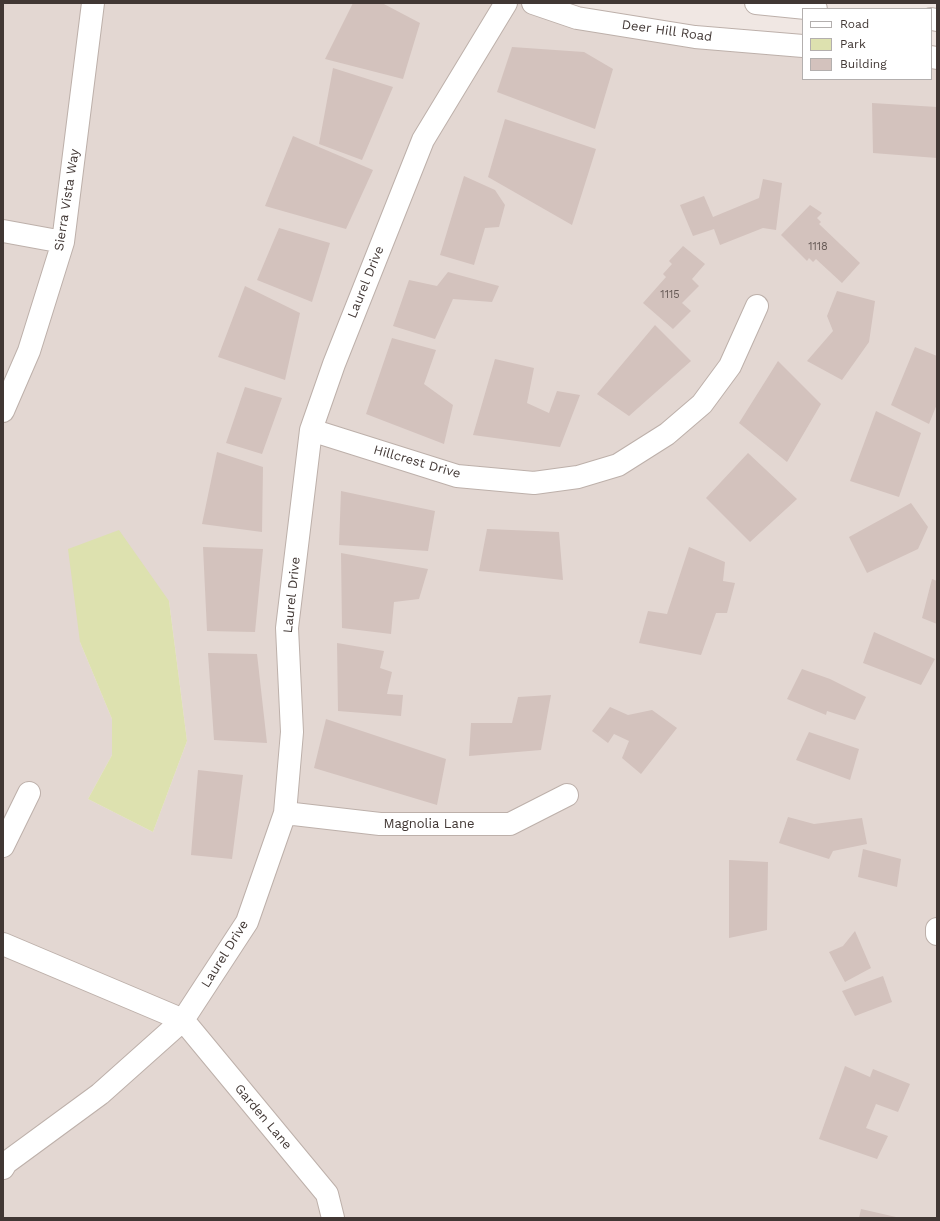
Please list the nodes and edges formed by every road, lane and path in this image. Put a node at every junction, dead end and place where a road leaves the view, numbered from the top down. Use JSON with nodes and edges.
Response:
{"nodes":[{"id":1,"x":93,"y":3,"type":"edge"},
{"id":2,"x":506,"y":3,"type":"edge"},
{"id":3,"x":533,"y":3,"type":"edge"},
{"id":4,"x":756,"y":3,"type":"edge"},
{"id":5,"x":807,"y":7,"type":"edge"},
{"id":6,"x":802,"y":46,"type":"edge"},
{"id":7,"x":3,"y":231,"type":"edge"},
{"id":8,"x":63,"y":242,"type":"junction"},
{"id":9,"x":757,"y":306,"type":"dead end"},
{"id":10,"x":3,"y":411,"type":"edge"},
{"id":11,"x":311,"y":430,"type":"junction"},
{"id":12,"x":29,"y":793,"type":"dead end"},
{"id":13,"x":567,"y":795,"type":"dead end"},
{"id":14,"x":285,"y":813,"type":"junction"},
{"id":15,"x":3,"y":846,"type":"edge"},
{"id":16,"x":937,"y":929,"type":"edge"},
{"id":17,"x":937,"y":934,"type":"edge"},
{"id":18,"x":3,"y":944,"type":"edge"},
{"id":19,"x":183,"y":1020,"type":"junction"},
{"id":20,"x":3,"y":1168,"type":"edge"},
{"id":21,"x":333,"y":1218,"type":"edge"}],
"edges":[{"from":1,"to":8,"type":"street","name":"Sierra Vista Way"},
{"from":2,"to":11,"type":"street","name":"Laurel Drive"},
{"from":3,"to":6,"type":"street","name":"Deer Hill Road"},
{"from":4,"to":5,"type":"street"},
{"from":7,"to":8,"type":"street"},
{"from":8,"to":10,"type":"street","name":"Sierra Vista Way"},
{"from":9,"to":11,"type":"street","name":"Hillcrest Drive"},
{"from":11,"to":14,"type":"street","name":"Laurel Drive"},
{"from":12,"to":15,"type":"street"},
{"from":13,"to":14,"type":"street","name":"Magnolia Lane"},
{"from":14,"to":19,"type":"street","name":"Laurel Drive"},
{"from":16,"to":17,"type":"street"},
{"from":18,"to":19,"type":"street"},
{"from":19,"to":20,"type":"street","name":"Laurel Drive"},
{"from":19,"to":21,"type":"street","name":"Garden Lane"}]}
